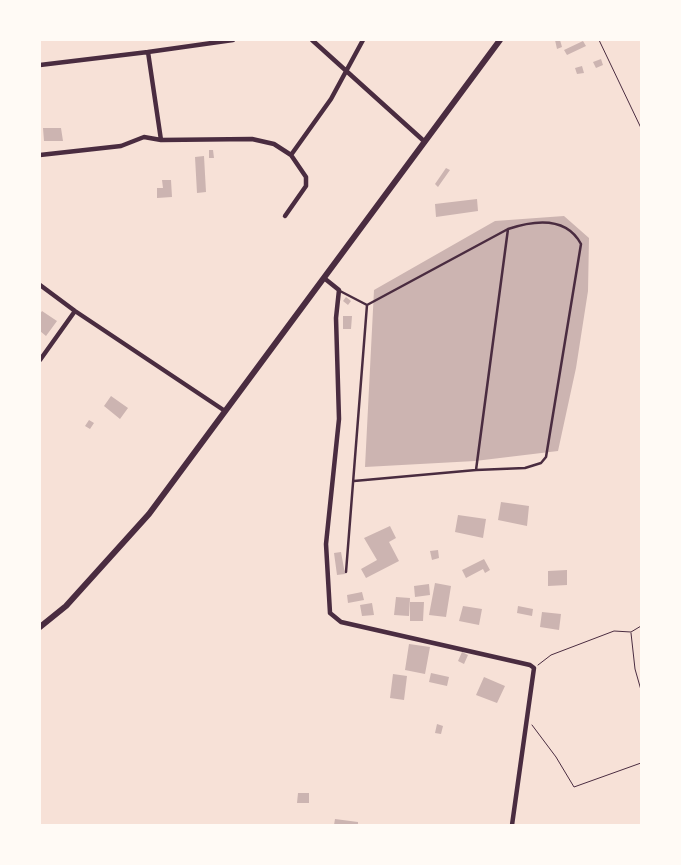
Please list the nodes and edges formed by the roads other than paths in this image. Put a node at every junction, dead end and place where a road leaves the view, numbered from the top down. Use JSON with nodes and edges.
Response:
{"nodes":[{"id":1,"x":233,"y":40,"type":"edge"},
{"id":2,"x":312,"y":40,"type":"edge"},
{"id":3,"x":363,"y":40,"type":"edge"},
{"id":4,"x":500,"y":40,"type":"edge"},
{"id":5,"x":194,"y":43,"type":"edge"},
{"id":6,"x":148,"y":52,"type":"junction"},
{"id":7,"x":40,"y":64,"type":"edge"},
{"id":8,"x":346,"y":71,"type":"junction"},
{"id":9,"x":161,"y":140,"type":"junction"},
{"id":10,"x":424,"y":142,"type":"junction"},
{"id":11,"x":40,"y":155,"type":"edge"},
{"id":12,"x":291,"y":155,"type":"junction"},
{"id":13,"x":284,"y":216,"type":"dead end"},
{"id":14,"x":508,"y":229,"type":"junction"},
{"id":15,"x":324,"y":278,"type":"junction"},
{"id":16,"x":40,"y":286,"type":"edge"},
{"id":17,"x":339,"y":290,"type":"junction"},
{"id":18,"x":367,"y":305,"type":"junction"},
{"id":19,"x":75,"y":311,"type":"junction"},
{"id":20,"x":40,"y":360,"type":"edge"},
{"id":21,"x":225,"y":411,"type":"junction"},
{"id":22,"x":476,"y":470,"type":"junction"},
{"id":23,"x":354,"y":481,"type":"junction"},
{"id":24,"x":346,"y":572,"type":"dead end"},
{"id":25,"x":40,"y":627,"type":"edge"},
{"id":26,"x":512,"y":825,"type":"edge"}],
"edges":[{"from":1,"to":5,"type":"street"},
{"from":2,"to":8,"type":"street"},
{"from":3,"to":8,"type":"street"},
{"from":4,"to":10,"type":"main road"},
{"from":5,"to":6,"type":"street"},
{"from":6,"to":7,"type":"street"},
{"from":6,"to":9,"type":"street"},
{"from":8,"to":10,"type":"street"},
{"from":8,"to":12,"type":"street"},
{"from":9,"to":11,"type":"street"},
{"from":9,"to":12,"type":"street"},
{"from":10,"to":15,"type":"main road"},
{"from":12,"to":13,"type":"street"},
{"from":14,"to":18,"type":"lane"},
{"from":14,"to":22,"type":"lane"},
{"from":14,"to":22,"type":"lane"},
{"from":15,"to":17,"type":"street"},
{"from":15,"to":21,"type":"main road"},
{"from":16,"to":19,"type":"street"},
{"from":17,"to":18,"type":"lane"},
{"from":17,"to":26,"type":"street"},
{"from":18,"to":23,"type":"lane"},
{"from":19,"to":20,"type":"street"},
{"from":19,"to":21,"type":"street"},
{"from":21,"to":25,"type":"main road"},
{"from":22,"to":23,"type":"lane"},
{"from":23,"to":24,"type":"lane"}]}
